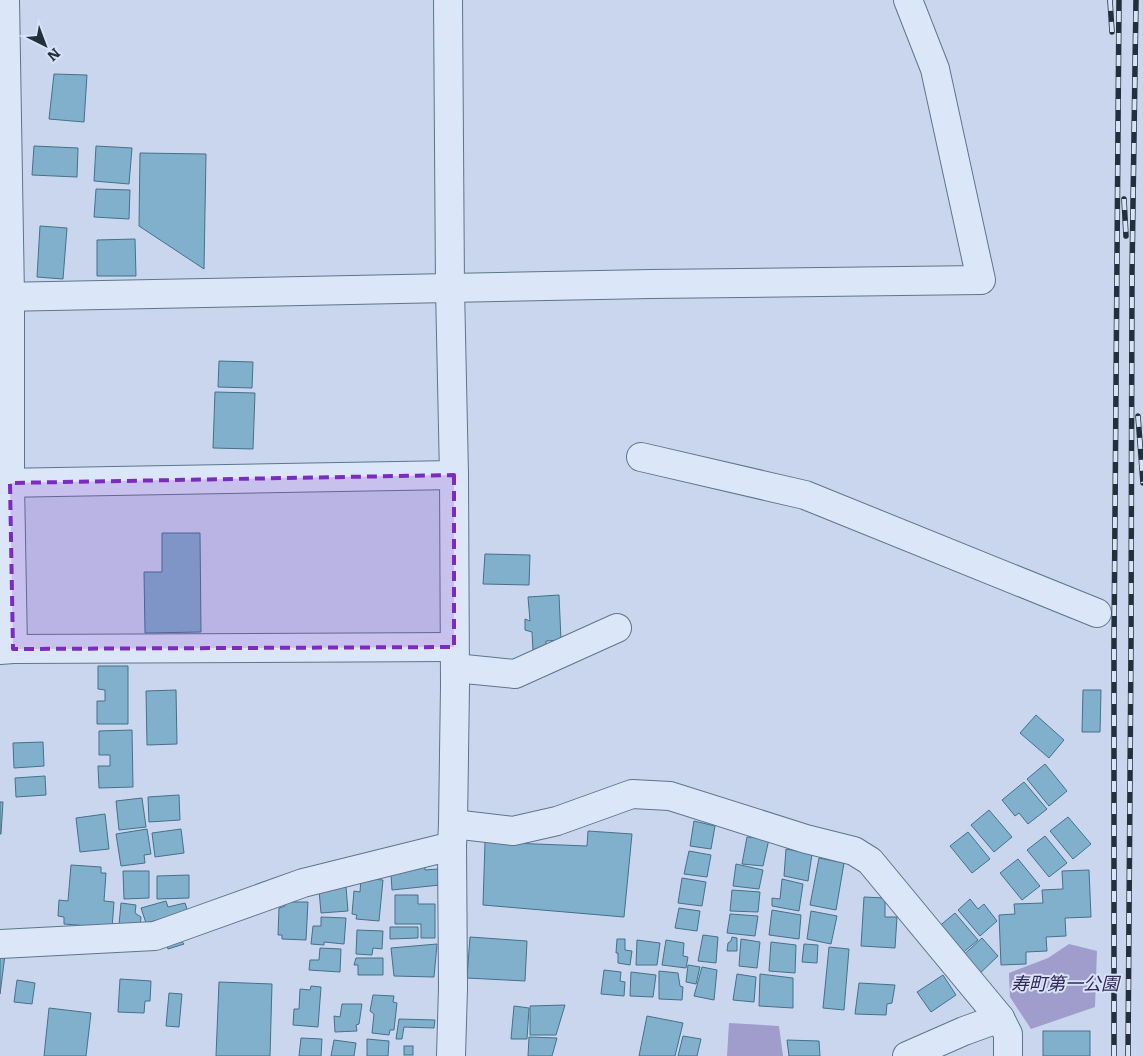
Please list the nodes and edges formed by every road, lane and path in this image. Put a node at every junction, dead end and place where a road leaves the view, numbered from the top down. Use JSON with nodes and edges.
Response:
{"nodes":[{"id":1,"x":5,"y":0,"type":"edge"},
{"id":2,"x":448,"y":0,"type":"edge"},
{"id":3,"x":908,"y":0,"type":"edge"},
{"id":4,"x":450,"y":288,"type":"junction"},
{"id":5,"x":5,"y":297,"type":"edge"},
{"id":6,"x":641,"y":456,"type":"dead end"},
{"id":7,"x":454,"y":476,"type":"junction"},
{"id":8,"x":5,"y":483,"type":"edge"},
{"id":9,"x":1097,"y":613,"type":"dead end"},
{"id":10,"x":617,"y":628,"type":"dead end"},
{"id":11,"x":7,"y":649,"type":"edge"},
{"id":12,"x":455,"y":658,"type":"junction"},
{"id":13,"x":453,"y":835,"type":"junction"},
{"id":14,"x":0,"y":944,"type":"edge"},
{"id":15,"x":1000,"y":1018,"type":"junction"},
{"id":16,"x":451,"y":1056,"type":"edge"},
{"id":17,"x":907,"y":1056,"type":"edge"},
{"id":18,"x":1008,"y":1056,"type":"edge"}],
"edges":[{"from":1,"to":5,"type":"street"},
{"from":2,"to":4,"type":"street"},
{"from":3,"to":4,"type":"street"},
{"from":4,"to":5,"type":"street"},
{"from":4,"to":7,"type":"street"},
{"from":5,"to":8,"type":"street"},
{"from":6,"to":9,"type":"street"},
{"from":7,"to":8,"type":"street"},
{"from":7,"to":12,"type":"street"},
{"from":8,"to":11,"type":"street"},
{"from":10,"to":12,"type":"street"},
{"from":11,"to":12,"type":"street"},
{"from":12,"to":13,"type":"street"},
{"from":13,"to":14,"type":"street"},
{"from":13,"to":15,"type":"street"},
{"from":13,"to":16,"type":"street"},
{"from":15,"to":17,"type":"street"},
{"from":15,"to":18,"type":"street"}]}
